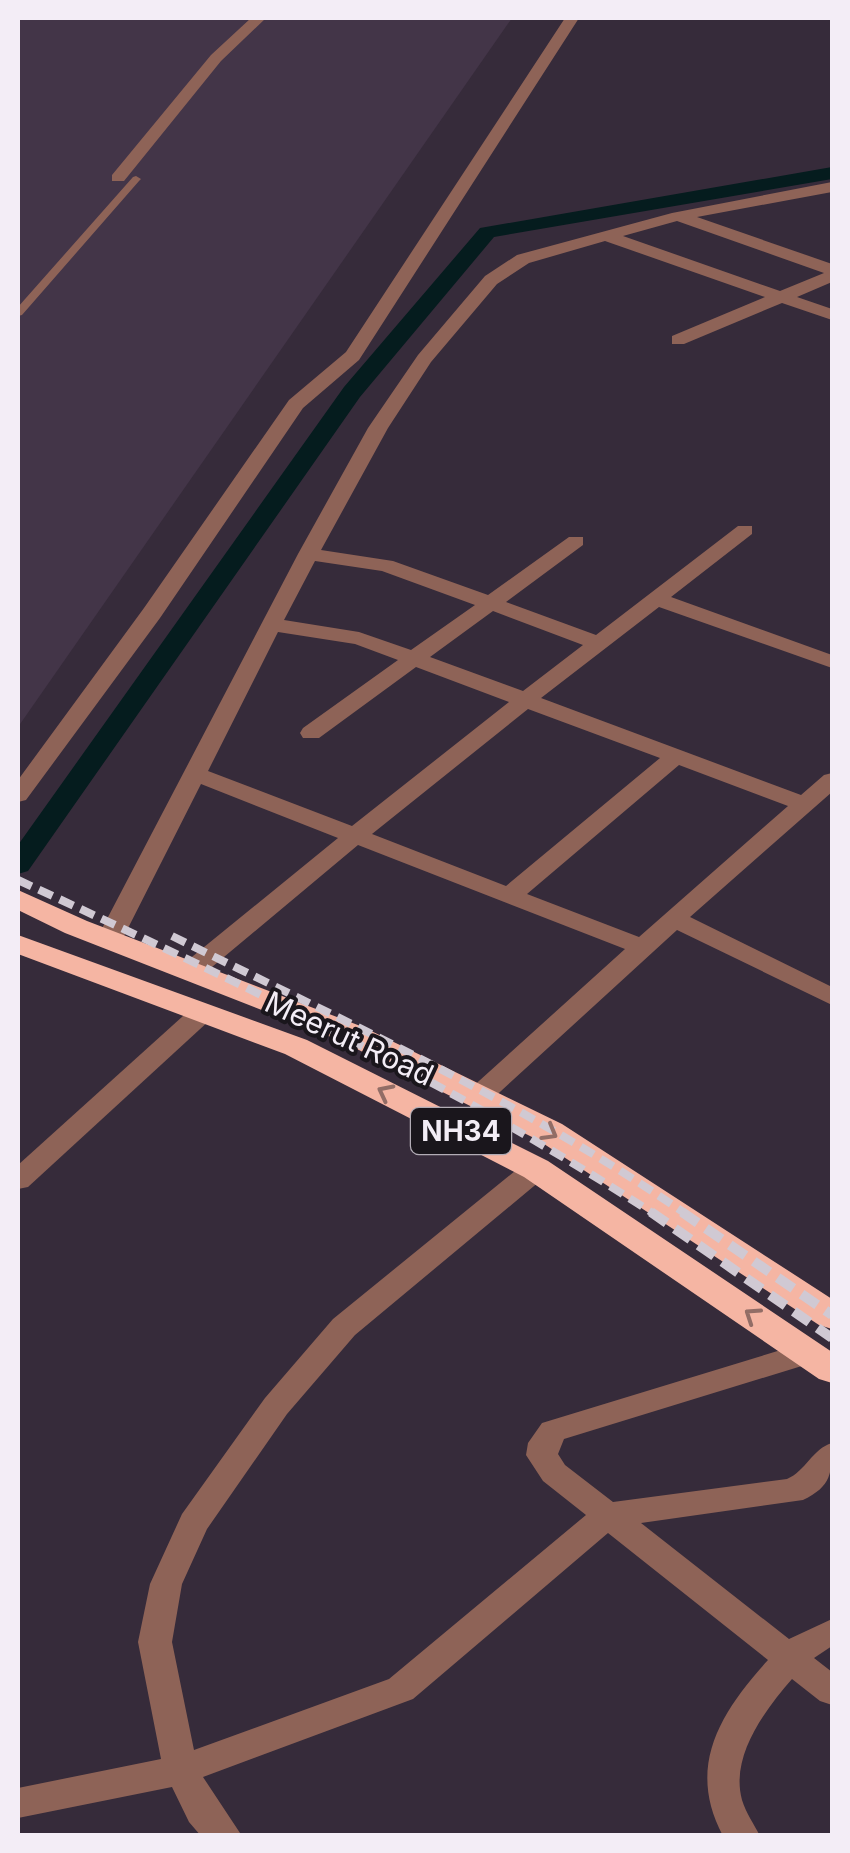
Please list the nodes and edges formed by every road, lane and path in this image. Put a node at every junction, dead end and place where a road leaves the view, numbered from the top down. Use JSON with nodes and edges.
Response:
{"nodes":[{"id":1,"x":259,"y":18,"type":"edge"},
{"id":2,"x":572,"y":18,"type":"edge"},
{"id":3,"x":118,"y":178,"type":"dead end"},
{"id":4,"x":136,"y":179,"type":"dead end"},
{"id":5,"x":832,"y":187,"type":"edge"},
{"id":6,"x":678,"y":216,"type":"junction"},
{"id":7,"x":606,"y":236,"type":"junction"},
{"id":8,"x":832,"y":273,"type":"edge"},
{"id":9,"x":782,"y":298,"type":"junction"},
{"id":10,"x":18,"y":314,"type":"edge"},
{"id":11,"x":832,"y":315,"type":"edge"},
{"id":12,"x":678,"y":340,"type":"dead end"},
{"id":13,"x":745,"y":530,"type":"dead end"},
{"id":14,"x":576,"y":541,"type":"dead end"},
{"id":15,"x":308,"y":554,"type":"junction"},
{"id":16,"x":656,"y":599,"type":"junction"},
{"id":17,"x":489,"y":602,"type":"junction"},
{"id":18,"x":273,"y":625,"type":"junction"},
{"id":19,"x":599,"y":643,"type":"junction"},
{"id":20,"x":829,"y":657,"type":"edge"},
{"id":21,"x":413,"y":658,"type":"junction"},
{"id":22,"x":526,"y":700,"type":"junction"},
{"id":23,"x":310,"y":733,"type":"dead end"},
{"id":24,"x":676,"y":756,"type":"junction"},
{"id":25,"x":196,"y":774,"type":"junction"},
{"id":26,"x":832,"y":780,"type":"edge"},
{"id":27,"x":18,"y":795,"type":"edge"},
{"id":28,"x":805,"y":804,"type":"junction"},
{"id":29,"x":357,"y":834,"type":"junction"},
{"id":30,"x":510,"y":894,"type":"junction"},
{"id":31,"x":18,"y":899,"type":"edge"},
{"id":32,"x":674,"y":918,"type":"junction"},
{"id":33,"x":109,"y":940,"type":"junction"},
{"id":34,"x":18,"y":944,"type":"edge"},
{"id":35,"x":642,"y":947,"type":"junction"},
{"id":36,"x":190,"y":971,"type":"junction"},
{"id":37,"x":832,"y":997,"type":"edge"},
{"id":38,"x":202,"y":1014,"type":"junction"},
{"id":39,"x":478,"y":1096,"type":"junction"},
{"id":40,"x":536,"y":1169,"type":"junction"},
{"id":41,"x":18,"y":1180,"type":"edge"},
{"id":42,"x":832,"y":1316,"type":"edge"},
{"id":43,"x":820,"y":1362,"type":"edge"},
{"id":44,"x":832,"y":1456,"type":"edge"},
{"id":45,"x":608,"y":1516,"type":"junction"},
{"id":46,"x":832,"y":1632,"type":"edge"},
{"id":47,"x":790,"y":1659,"type":"junction"},
{"id":48,"x":832,"y":1691,"type":"edge"},
{"id":49,"x":181,"y":1770,"type":"junction"},
{"id":50,"x":18,"y":1803,"type":"edge"},
{"id":51,"x":224,"y":1836,"type":"edge"},
{"id":52,"x":742,"y":1836,"type":"edge"}],
"edges":[{"from":1,"to":3,"type":"street"},
{"from":2,"to":27,"type":"street"},
{"from":4,"to":10,"type":"lane"},
{"from":5,"to":6,"type":"street"},
{"from":6,"to":7,"type":"street"},
{"from":6,"to":8,"type":"street"},
{"from":7,"to":9,"type":"street"},
{"from":7,"to":15,"type":"street"},
{"from":8,"to":9,"type":"street"},
{"from":9,"to":11,"type":"street"},
{"from":9,"to":12,"type":"street"},
{"from":13,"to":16,"type":"street"},
{"from":14,"to":17,"type":"street"},
{"from":15,"to":17,"type":"street"},
{"from":15,"to":18,"type":"street"},
{"from":16,"to":19,"type":"street"},
{"from":16,"to":20,"type":"street"},
{"from":17,"to":19,"type":"street"},
{"from":17,"to":21,"type":"street"},
{"from":18,"to":21,"type":"street"},
{"from":18,"to":25,"type":"street"},
{"from":19,"to":22,"type":"street"},
{"from":21,"to":22,"type":"street"},
{"from":21,"to":23,"type":"street"},
{"from":22,"to":24,"type":"street"},
{"from":22,"to":29,"type":"street"},
{"from":24,"to":28,"type":"street"},
{"from":24,"to":30,"type":"street"},
{"from":25,"to":29,"type":"street"},
{"from":25,"to":33,"type":"street"},
{"from":26,"to":28,"type":"street"},
{"from":28,"to":32,"type":"street"},
{"from":29,"to":30,"type":"street"},
{"from":29,"to":36,"type":"street"},
{"from":30,"to":35,"type":"street"},
{"from":31,"to":33,"type":"highway","name":"Meerut Road","number":"NH34"},
{"from":32,"to":35,"type":"street"},
{"from":32,"to":37,"type":"street"},
{"from":33,"to":36,"type":"highway","name":"Meerut Road","number":"NH34"},
{"from":34,"to":38,"type":"highway","name":"Meerut Road","number":"NH34"},
{"from":35,"to":39,"type":"street"},
{"from":36,"to":39,"type":"highway","name":"Meerut Road","number":"NH34"},
{"from":40,"to":38,"type":"highway","name":"Meerut Road","number":"NH34","one_way":true},
{"from":38,"to":41,"type":"street"},
{"from":39,"to":42,"type":"highway","name":"Meerut Road","number":"NH34","one_way":true},
{"from":43,"to":40,"type":"highway","name":"Meerut Road","number":"NH34","one_way":true},
{"from":40,"to":49,"type":"street"},
{"from":43,"to":45,"type":"street"},
{"from":44,"to":45,"type":"street"},
{"from":45,"to":47,"type":"street"},
{"from":45,"to":49,"type":"street"},
{"from":46,"to":47,"type":"street"},
{"from":47,"to":48,"type":"street"},
{"from":47,"to":52,"type":"street"},
{"from":49,"to":50,"type":"street"},
{"from":49,"to":51,"type":"street"}]}
